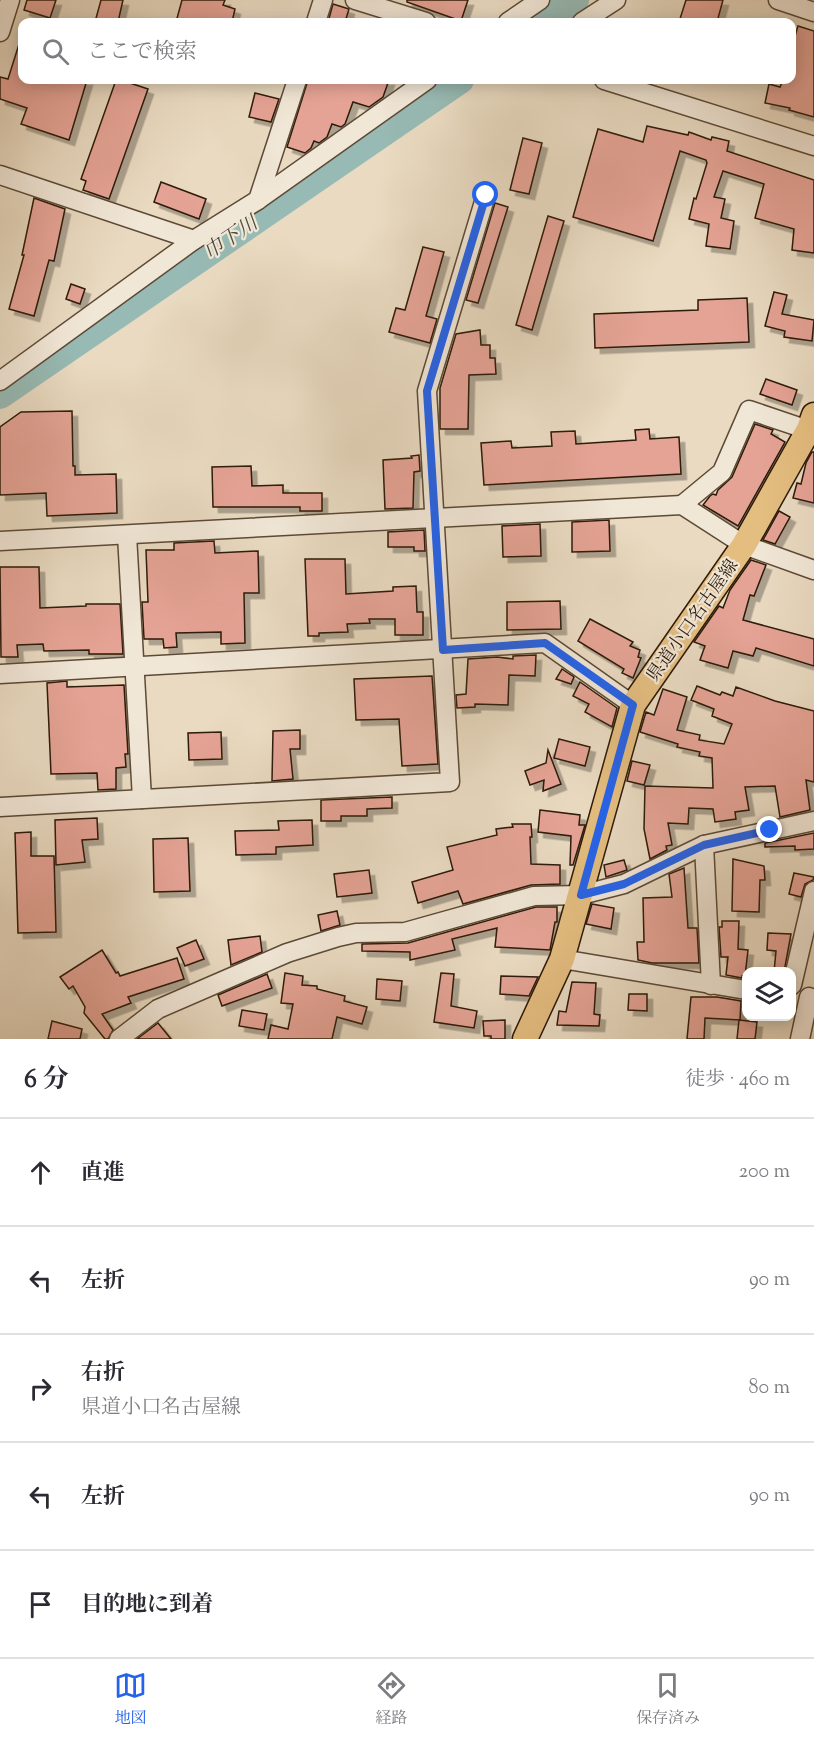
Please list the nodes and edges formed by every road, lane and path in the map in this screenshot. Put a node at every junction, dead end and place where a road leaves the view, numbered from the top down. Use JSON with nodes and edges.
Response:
{"nodes":[{"id":1,"x":10,"y":0,"type":"edge"},
{"id":2,"x":323,"y":0,"type":"edge"},
{"id":3,"x":355,"y":0,"type":"edge"},
{"id":4,"x":540,"y":0,"type":"edge"},
{"id":5,"x":616,"y":0,"type":"edge"},
{"id":6,"x":778,"y":0,"type":"edge"},
{"id":7,"x":814,"y":12,"type":"edge"},
{"id":8,"x":317,"y":18,"type":"edge"},
{"id":9,"x":413,"y":18,"type":"edge"},
{"id":10,"x":514,"y":18,"type":"edge"},
{"id":11,"x":588,"y":18,"type":"edge"},
{"id":12,"x":0,"y":32,"type":"edge"},
{"id":13,"x":296,"y":84,"type":"edge"},
{"id":14,"x":421,"y":84,"type":"edge"},
{"id":15,"x":617,"y":84,"type":"edge"},
{"id":16,"x":814,"y":146,"type":"edge"},
{"id":17,"x":0,"y":175,"type":"edge"},
{"id":18,"x":486,"y":195,"type":"dead end"},
{"id":19,"x":258,"y":200,"type":"junction"},
{"id":20,"x":194,"y":240,"type":"junction"},
{"id":21,"x":0,"y":381,"type":"edge"},
{"id":22,"x":812,"y":425,"type":"edge"},
{"id":23,"x":682,"y":504,"type":"junction"},
{"id":24,"x":434,"y":518,"type":"junction"},
{"id":25,"x":127,"y":535,"type":"junction"},
{"id":26,"x":0,"y":542,"type":"edge"},
{"id":27,"x":744,"y":545,"type":"junction"},
{"id":28,"x":814,"y":570,"type":"edge"},
{"id":29,"x":443,"y":650,"type":"junction"},
{"id":30,"x":136,"y":666,"type":"junction"},
{"id":31,"x":0,"y":674,"type":"edge"},
{"id":32,"x":633,"y":705,"type":"junction"},
{"id":33,"x":142,"y":799,"type":"junction"},
{"id":34,"x":0,"y":807,"type":"edge"},
{"id":35,"x":814,"y":821,"type":"edge"},
{"id":36,"x":704,"y":845,"type":"junction"},
{"id":37,"x":814,"y":891,"type":"edge"},
{"id":38,"x":581,"y":895,"type":"junction"},
{"id":39,"x":562,"y":960,"type":"junction"},
{"id":40,"x":796,"y":968,"type":"edge"},
{"id":41,"x":711,"y":985,"type":"junction"},
{"id":42,"x":742,"y":989,"type":"edge"},
{"id":43,"x":805,"y":997,"type":"edge"},
{"id":44,"x":119,"y":1039,"type":"edge"},
{"id":45,"x":525,"y":1039,"type":"edge"},
{"id":46,"x":800,"y":1039,"type":"edge"}],
"edges":[{"from":1,"to":12,"type":"street"},
{"from":2,"to":8,"type":"street"},
{"from":3,"to":9,"type":"street"},
{"from":4,"to":10,"type":"street"},
{"from":5,"to":11,"type":"street"},
{"from":6,"to":7,"type":"street"},
{"from":13,"to":19,"type":"street"},
{"from":14,"to":19,"type":"street"},
{"from":15,"to":16,"type":"street"},
{"from":17,"to":20,"type":"street"},
{"from":18,"to":24,"type":"street"},
{"from":19,"to":20,"type":"street"},
{"from":20,"to":21,"type":"street"},
{"from":22,"to":23,"type":"street"},
{"from":22,"to":27,"type":"main road","name":"県道小口名古屋線"},
{"from":23,"to":24,"type":"street"},
{"from":23,"to":27,"type":"street"},
{"from":24,"to":25,"type":"street"},
{"from":24,"to":29,"type":"street"},
{"from":25,"to":26,"type":"street"},
{"from":25,"to":30,"type":"street"},
{"from":27,"to":28,"type":"street"},
{"from":27,"to":32,"type":"main road","name":"県道小口名古屋線"},
{"from":29,"to":30,"type":"street"},
{"from":29,"to":32,"type":"street"},
{"from":29,"to":33,"type":"street"},
{"from":30,"to":31,"type":"street"},
{"from":30,"to":33,"type":"street"},
{"from":32,"to":38,"type":"main road","name":"県道小口名古屋線"},
{"from":33,"to":34,"type":"street"},
{"from":35,"to":36,"type":"street"},
{"from":36,"to":38,"type":"street"},
{"from":36,"to":41,"type":"street"},
{"from":37,"to":40,"type":"street"},
{"from":38,"to":39,"type":"main road","name":"県道小口名古屋線"},
{"from":38,"to":44,"type":"street"},
{"from":39,"to":41,"type":"street"},
{"from":39,"to":45,"type":"main road","name":"県道小口名古屋線"},
{"from":41,"to":42,"type":"street"},
{"from":43,"to":46,"type":"street"}]}
